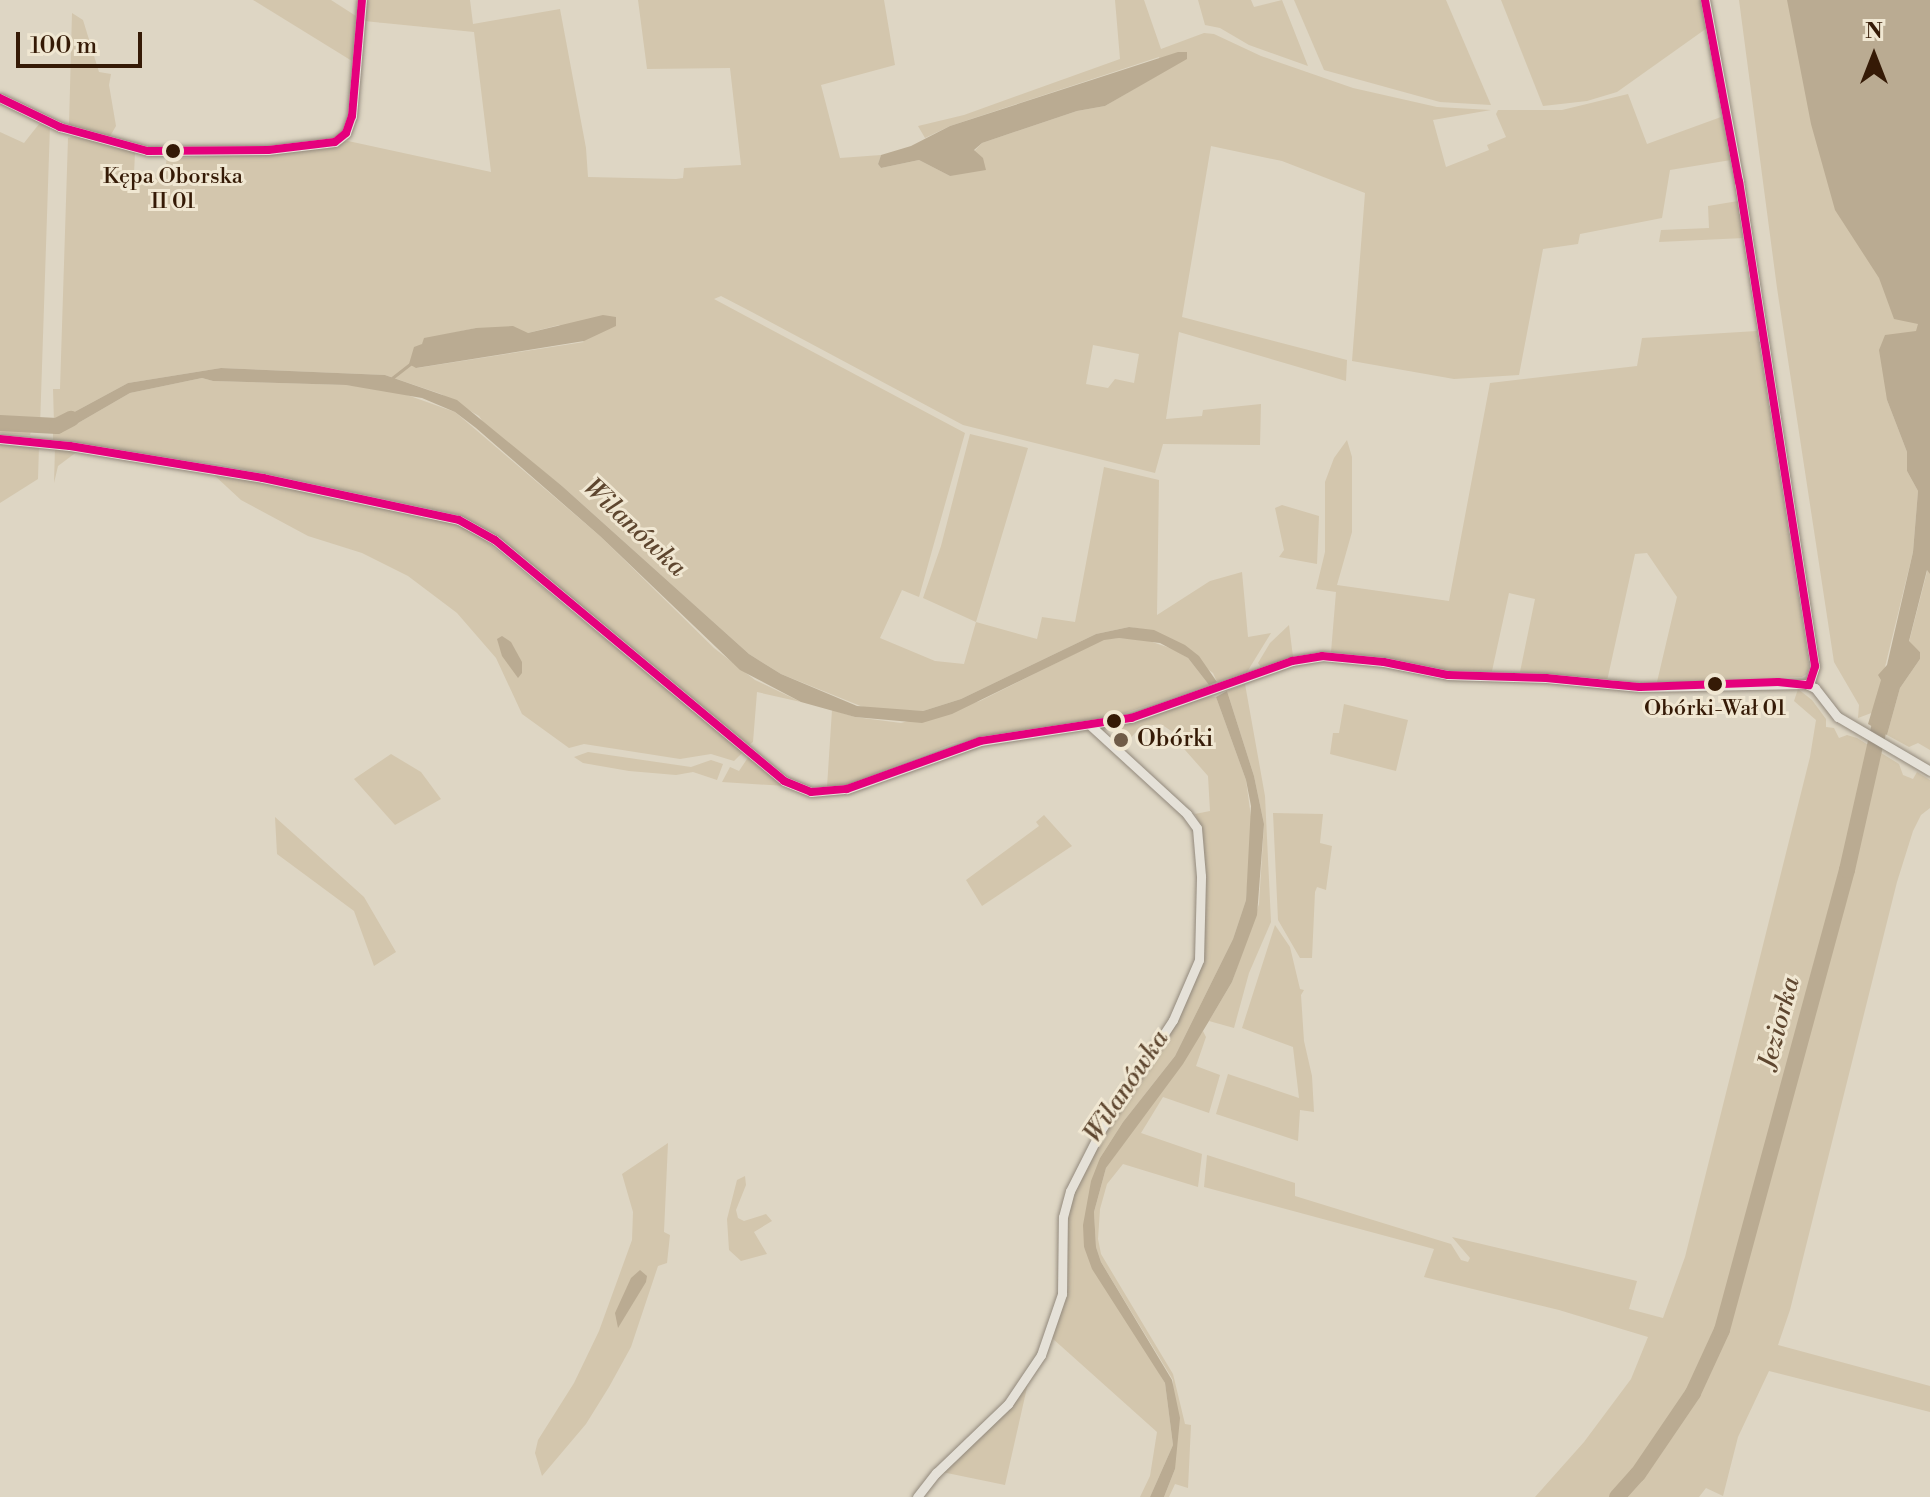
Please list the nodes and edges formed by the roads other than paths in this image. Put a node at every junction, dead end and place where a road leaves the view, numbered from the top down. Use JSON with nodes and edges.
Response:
{"nodes":[{"id":1,"x":362,"y":0,"type":"edge"},
{"id":2,"x":1705,"y":0,"type":"edge"},
{"id":3,"x":0,"y":98,"type":"edge"},
{"id":4,"x":0,"y":439,"type":"edge"},
{"id":5,"x":1809,"y":685,"type":"junction"},
{"id":6,"x":1091,"y":726,"type":"junction"},
{"id":7,"x":1930,"y":771,"type":"edge"},
{"id":8,"x":917,"y":1497,"type":"edge"}],
"edges":[{"from":1,"to":3,"type":"street"},
{"from":2,"to":5,"type":"street"},
{"from":4,"to":6,"type":"street"},
{"from":5,"to":6,"type":"street"},
{"from":5,"to":7,"type":"street"},
{"from":6,"to":8,"type":"street"}]}
